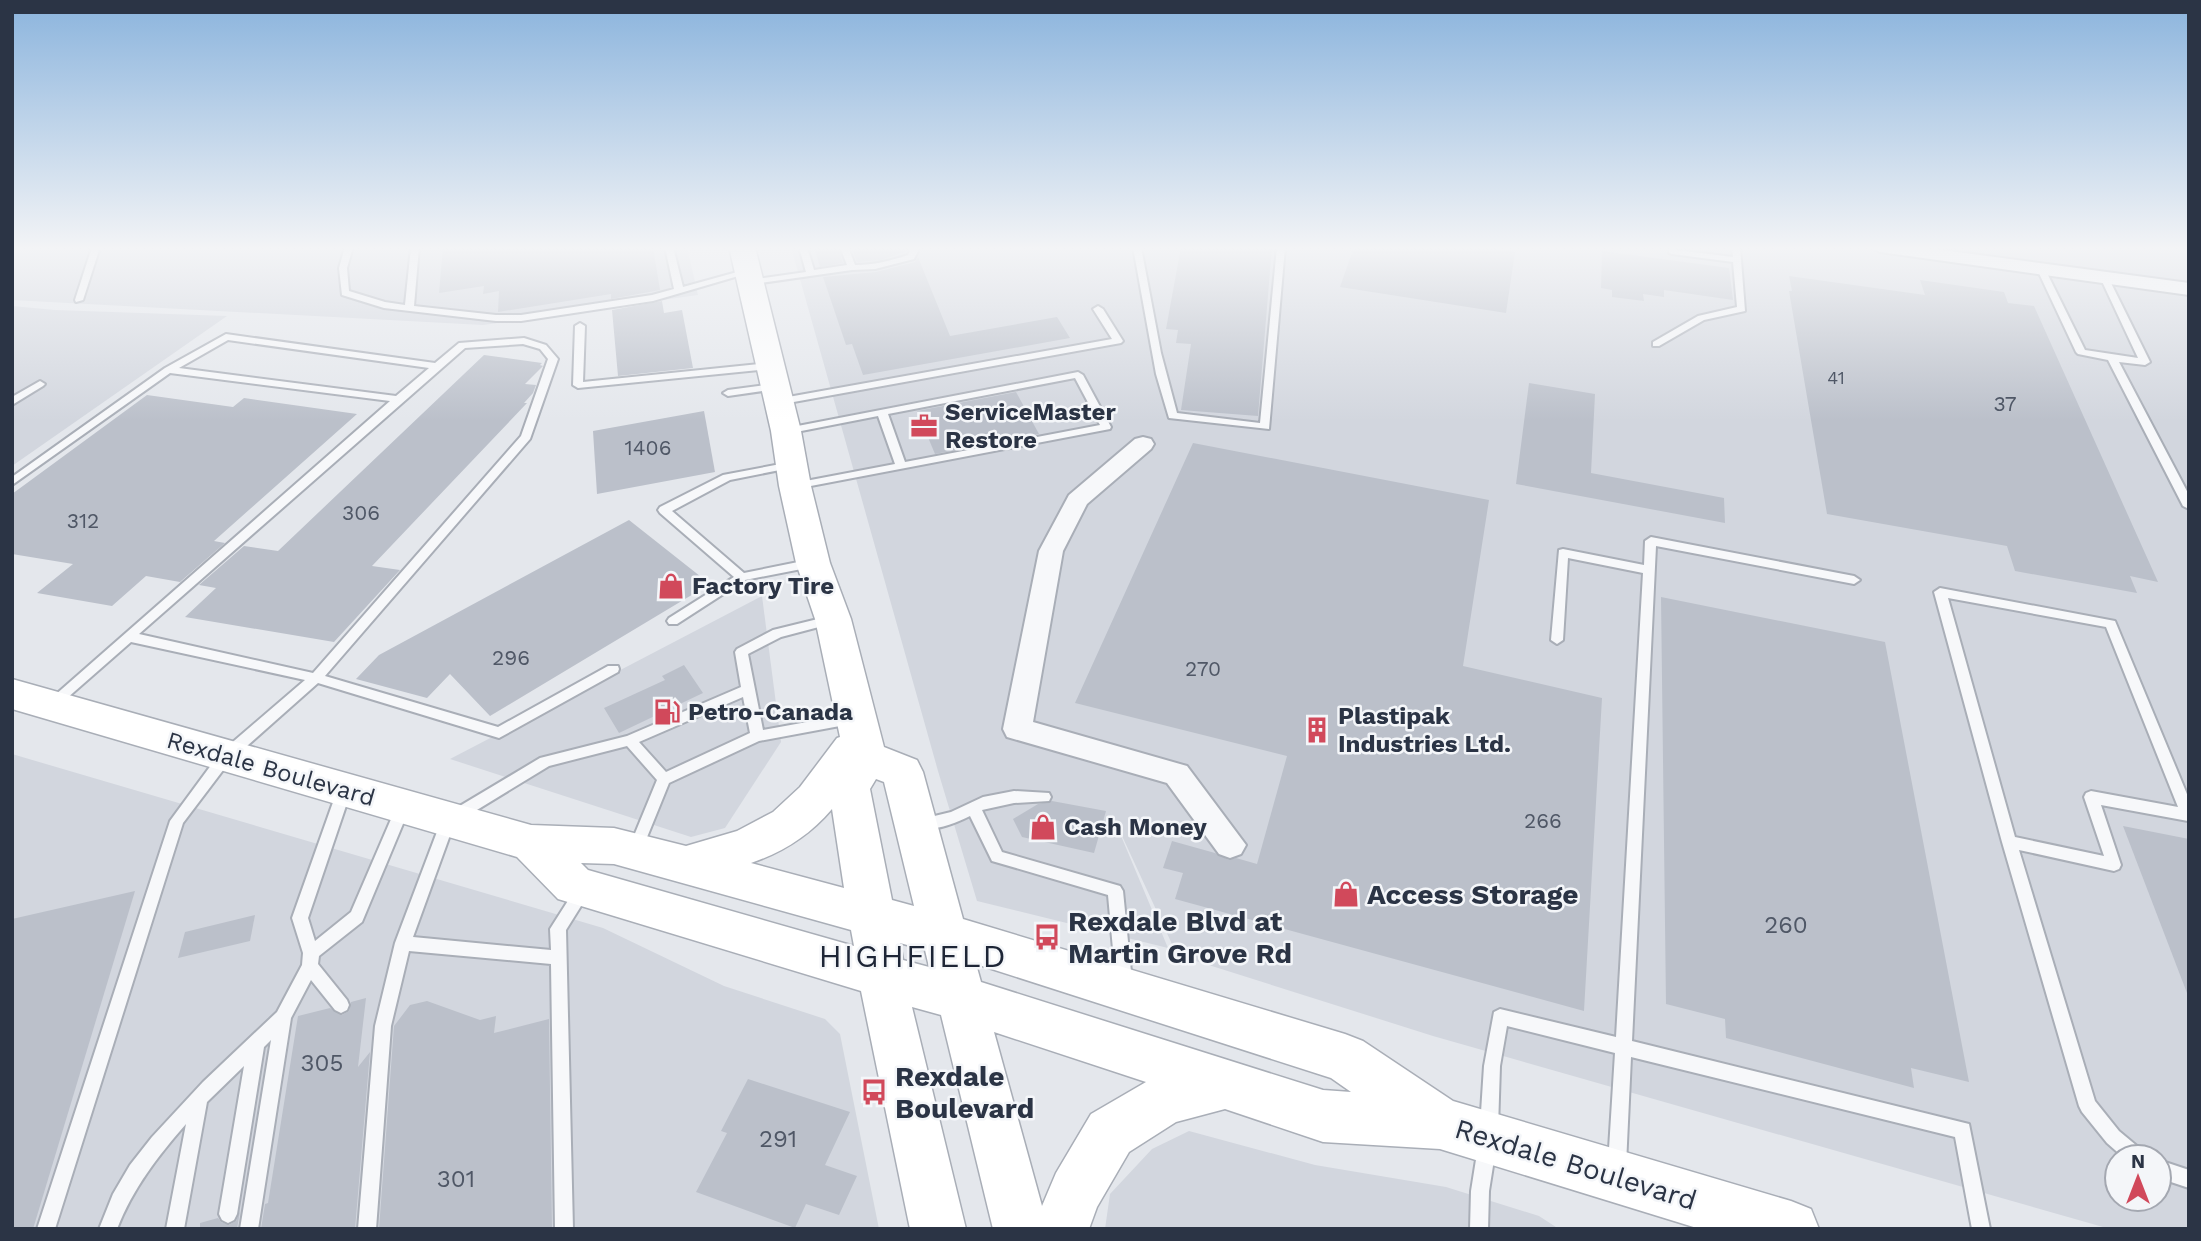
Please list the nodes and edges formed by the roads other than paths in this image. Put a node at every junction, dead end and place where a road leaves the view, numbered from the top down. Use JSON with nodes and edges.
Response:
{"nodes":[{"id":1,"x":384,"y":305,"type":"edge"},
{"id":2,"x":607,"y":305,"type":"edge"},
{"id":3,"x":756,"y":305,"type":"edge"},
{"id":4,"x":1150,"y":305,"type":"edge"},
{"id":5,"x":1276,"y":305,"type":"edge"},
{"id":6,"x":1742,"y":305,"type":"edge"},
{"id":7,"x":2058,"y":305,"type":"edge"},
{"id":8,"x":2117,"y":305,"type":"edge"},
{"id":9,"x":409,"y":307,"type":"joint"},
{"id":10,"x":1098,"y":309,"type":"dead end"},
{"id":11,"x":580,"y":326,"type":"dead end"},
{"id":12,"x":1656,"y":344,"type":"dead end"},
{"id":13,"x":2112,"y":358,"type":"junction"},
{"id":14,"x":438,"y":366,"type":"junction"},
{"id":15,"x":168,"y":370,"type":"junction"},
{"id":16,"x":40,"y":384,"type":"dead end"},
{"id":17,"x":728,"y":393,"type":"dead end"},
{"id":18,"x":776,"y":396,"type":"junction"},
{"id":19,"x":398,"y":399,"type":"junction"},
{"id":20,"x":12,"y":402,"type":"edge"},
{"id":21,"x":882,"y":412,"type":"junction"},
{"id":22,"x":1143,"y":444,"type":"dead end"},
{"id":23,"x":901,"y":467,"type":"junction"},
{"id":24,"x":793,"y":476,"type":"junction"},
{"id":25,"x":12,"y":482,"type":"edge"},
{"id":26,"x":2189,"y":506,"type":"edge"},
{"id":27,"x":813,"y":563,"type":"junction"},
{"id":28,"x":1649,"y":570,"type":"junction"},
{"id":29,"x":742,"y":577,"type":"junction"},
{"id":30,"x":1854,"y":580,"type":"dead end"},
{"id":31,"x":833,"y":619,"type":"junction"},
{"id":32,"x":673,"y":621,"type":"dead end"},
{"id":33,"x":130,"y":637,"type":"junction"},
{"id":34,"x":1557,"y":640,"type":"dead end"},
{"id":35,"x":612,"y":669,"type":"dead end"},
{"id":36,"x":316,"y":678,"type":"junction"},
{"id":37,"x":749,"y":689,"type":"junction"},
{"id":38,"x":31,"y":700,"type":"edge"},
{"id":39,"x":757,"y":736,"type":"junction"},
{"id":40,"x":860,"y":737,"type":"junction"},
{"id":41,"x":630,"y":740,"type":"junction"},
{"id":42,"x":225,"y":757,"type":"junction"},
{"id":43,"x":664,"y":779,"type":"junction"},
{"id":44,"x":344,"y":790,"type":"junction"},
{"id":45,"x":1044,"y":797,"type":"dead end"},
{"id":46,"x":403,"y":807,"type":"junction"},
{"id":47,"x":973,"y":807,"type":"junction"},
{"id":48,"x":447,"y":820,"type":"junction"},
{"id":49,"x":916,"y":825,"type":"junction"},
{"id":50,"x":2009,"y":842,"type":"junction"},
{"id":51,"x":531,"y":843,"type":"junction"},
{"id":52,"x":1230,"y":845,"type":"dead end"},
{"id":53,"x":635,"y":852,"type":"junction"},
{"id":54,"x":686,"y":865,"type":"junction"},
{"id":55,"x":585,"y":888,"type":"junction"},
{"id":56,"x":870,"y":914,"type":"junction"},
{"id":57,"x":943,"y":933,"type":"junction"},
{"id":58,"x":403,"y":943,"type":"junction"},
{"id":59,"x":560,"y":958,"type":"junction"},
{"id":60,"x":310,"y":959,"type":"junction"},
{"id":61,"x":884,"y":976,"type":"junction"},
{"id":62,"x":1125,"y":991,"type":"junction"},
{"id":63,"x":960,"y":998,"type":"junction"},
{"id":64,"x":341,"y":1005,"type":"dead end"},
{"id":65,"x":283,"y":1017,"type":"junction"},
{"id":66,"x":256,"y":1044,"type":"junction"},
{"id":67,"x":1624,"y":1046,"type":"junction"},
{"id":68,"x":1224,"y":1084,"type":"junction"},
{"id":69,"x":199,"y":1100,"type":"junction"},
{"id":70,"x":1465,"y":1130,"type":"junction"},
{"id":71,"x":2120,"y":1143,"type":"edge"},
{"id":72,"x":1616,"y":1176,"type":"junction"},
{"id":73,"x":228,"y":1214,"type":"dead end"},
{"id":74,"x":46,"y":1229,"type":"edge"},
{"id":75,"x":108,"y":1229,"type":"edge"},
{"id":76,"x":174,"y":1229,"type":"edge"},
{"id":77,"x":249,"y":1229,"type":"edge"},
{"id":78,"x":367,"y":1229,"type":"edge"},
{"id":79,"x":564,"y":1229,"type":"edge"},
{"id":80,"x":938,"y":1229,"type":"edge"},
{"id":81,"x":1021,"y":1229,"type":"edge"},
{"id":82,"x":1061,"y":1229,"type":"edge"},
{"id":83,"x":1479,"y":1229,"type":"edge"},
{"id":84,"x":1791,"y":1229,"type":"edge"},
{"id":85,"x":1980,"y":1229,"type":"edge"}],
"edges":[{"from":1,"to":9,"type":"lane"},
{"from":2,"to":9,"type":"lane"},
{"from":3,"to":18,"type":"main road"},
{"from":4,"to":5,"type":"lane"},
{"from":6,"to":12,"type":"lane"},
{"from":7,"to":13,"type":"lane"},
{"from":8,"to":13,"type":"lane"},
{"from":10,"to":18,"type":"lane"},
{"from":11,"to":18,"type":"lane"},
{"from":13,"to":26,"type":"lane"},
{"from":14,"to":15,"type":"lane"},
{"from":14,"to":19,"type":"lane"},
{"from":14,"to":36,"type":"lane"},
{"from":15,"to":19,"type":"lane"},
{"from":15,"to":25,"type":"lane"},
{"from":16,"to":20,"type":"lane"},
{"from":17,"to":18,"type":"lane"},
{"from":18,"to":21,"type":"lane"},
{"from":18,"to":24,"type":"main road"},
{"from":19,"to":33,"type":"lane"},
{"from":21,"to":23,"type":"lane"},
{"from":21,"to":23,"type":"lane"},
{"from":22,"to":52,"type":"street"},
{"from":23,"to":24,"type":"lane"},
{"from":24,"to":27,"type":"main road"},
{"from":24,"to":29,"type":"lane"},
{"from":27,"to":29,"type":"lane"},
{"from":27,"to":31,"type":"main road"},
{"from":28,"to":30,"type":"lane"},
{"from":28,"to":34,"type":"lane"},
{"from":28,"to":67,"type":"lane"},
{"from":29,"to":32,"type":"lane"},
{"from":31,"to":37,"type":"lane"},
{"from":31,"to":40,"type":"main road"},
{"from":33,"to":36,"type":"lane"},
{"from":33,"to":38,"type":"lane"},
{"from":35,"to":36,"type":"lane"},
{"from":36,"to":42,"type":"lane"},
{"from":37,"to":39,"type":"lane"},
{"from":37,"to":41,"type":"lane"},
{"from":38,"to":42,"type":"main road","name":"Rexdale Boulevard"},
{"from":39,"to":40,"type":"lane"},
{"from":39,"to":43,"type":"lane"},
{"from":40,"to":49,"type":"main road"},
{"from":40,"to":54,"type":"main road"},
{"from":40,"to":56,"type":"main road"},
{"from":41,"to":43,"type":"lane"},
{"from":41,"to":48,"type":"lane"},
{"from":42,"to":44,"type":"main road","name":"Rexdale Boulevard"},
{"from":42,"to":74,"type":"lane"},
{"from":43,"to":53,"type":"lane"},
{"from":44,"to":46,"type":"main road","name":"Rexdale Boulevard"},
{"from":44,"to":60,"type":"lane"},
{"from":45,"to":47,"type":"lane"},
{"from":46,"to":48,"type":"main road","name":"Rexdale Boulevard"},
{"from":46,"to":60,"type":"lane"},
{"from":47,"to":49,"type":"lane"},
{"from":47,"to":62,"type":"lane"},
{"from":48,"to":51,"type":"main road","name":"Rexdale Boulevard"},
{"from":48,"to":58,"type":"lane"},
{"from":49,"to":57,"type":"main road"},
{"from":50,"to":50,"type":"lane"},
{"from":50,"to":71,"type":"lane"},
{"from":51,"to":53,"type":"main road","name":"Rexdale Boulevard"},
{"from":51,"to":55,"type":"main road","name":"Rexdale Boulevard"},
{"from":53,"to":54,"type":"main road","name":"Rexdale Boulevard"},
{"from":54,"to":56,"type":"main road","name":"Rexdale Boulevard"},
{"from":55,"to":59,"type":"lane"},
{"from":55,"to":61,"type":"main road","name":"Rexdale Boulevard"},
{"from":56,"to":57,"type":"main road","name":"Rexdale Boulevard"},
{"from":56,"to":61,"type":"main road"},
{"from":57,"to":62,"type":"main road","name":"Rexdale Boulevard"},
{"from":57,"to":63,"type":"main road"},
{"from":58,"to":59,"type":"lane"},
{"from":58,"to":78,"type":"lane"},
{"from":59,"to":79,"type":"lane"},
{"from":60,"to":64,"type":"lane"},
{"from":60,"to":65,"type":"lane"},
{"from":61,"to":63,"type":"main road","name":"Rexdale Boulevard"},
{"from":61,"to":80,"type":"main road"},
{"from":62,"to":70,"type":"main road","name":"Rexdale Boulevard"},
{"from":63,"to":68,"type":"main road","name":"Rexdale Boulevard"},
{"from":63,"to":81,"type":"main road"},
{"from":65,"to":66,"type":"lane"},
{"from":65,"to":77,"type":"lane"},
{"from":66,"to":69,"type":"lane"},
{"from":66,"to":73,"type":"lane"},
{"from":67,"to":70,"type":"lane"},
{"from":67,"to":72,"type":"lane"},
{"from":67,"to":85,"type":"lane"},
{"from":68,"to":70,"type":"main road","name":"Rexdale Boulevard"},
{"from":68,"to":82,"type":"main road"},
{"from":69,"to":75,"type":"lane"},
{"from":69,"to":76,"type":"lane"},
{"from":70,"to":72,"type":"main road","name":"Rexdale Boulevard"},
{"from":70,"to":83,"type":"lane"},
{"from":72,"to":84,"type":"main road","name":"Rexdale Boulevard"}]}
